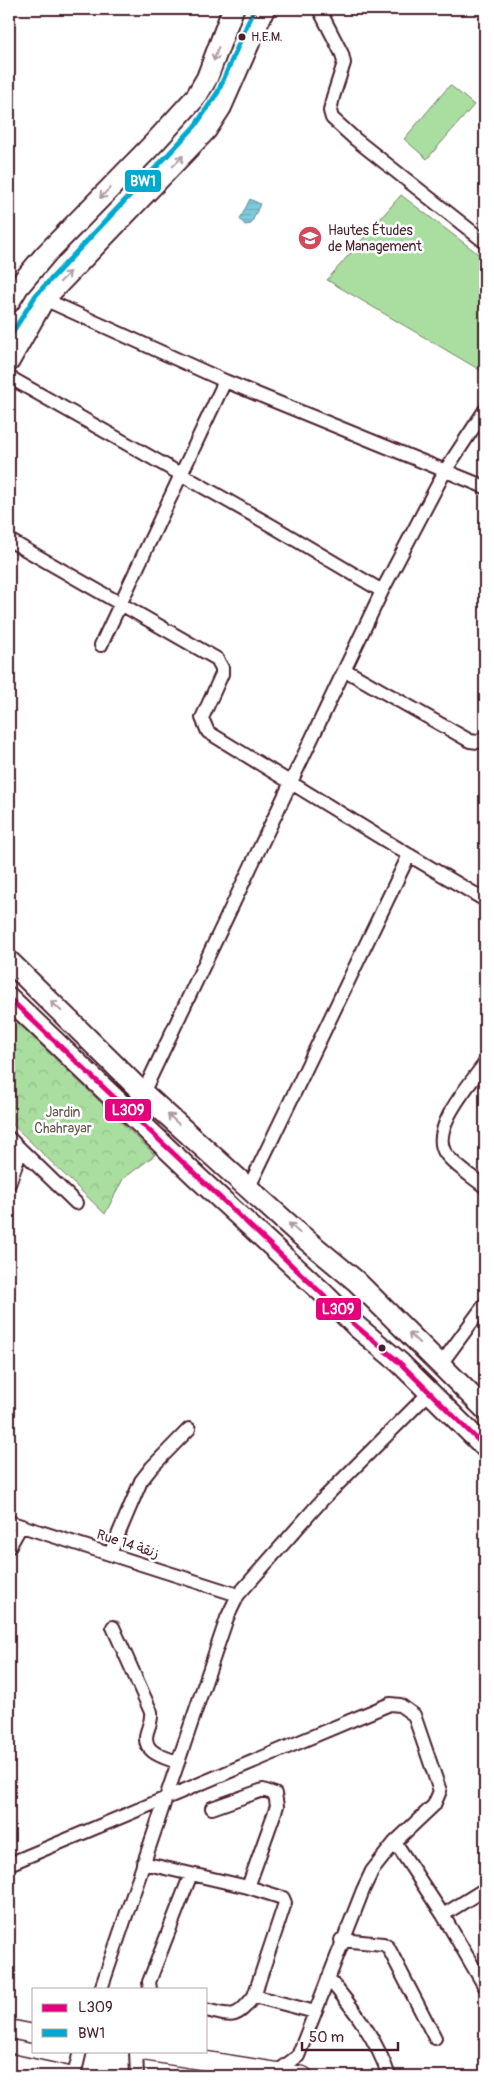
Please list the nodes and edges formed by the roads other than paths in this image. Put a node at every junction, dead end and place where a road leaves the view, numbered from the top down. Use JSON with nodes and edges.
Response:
{"nodes":[{"id":1,"x":233,"y":9,"type":"edge"},
{"id":2,"x":264,"y":9,"type":"edge"},
{"id":3,"x":319,"y":9,"type":"edge"},
{"id":4,"x":485,"y":242,"type":"edge"},
{"id":5,"x":12,"y":291,"type":"edge"},
{"id":6,"x":44,"y":299,"type":"junction"},
{"id":7,"x":9,"y":361,"type":"edge"},
{"id":8,"x":9,"y":377,"type":"edge"},
{"id":9,"x":225,"y":381,"type":"junction"},
{"id":10,"x":485,"y":410,"type":"edge"},
{"id":11,"x":445,"y":471,"type":"junction"},
{"id":12,"x":181,"y":475,"type":"junction"},
{"id":13,"x":485,"y":487,"type":"edge"},
{"id":14,"x":9,"y":540,"type":"edge"},
{"id":15,"x":382,"y":591,"type":"junction"},
{"id":16,"x":121,"y":602,"type":"junction"},
{"id":17,"x":100,"y":645,"type":"dead end"},
{"id":18,"x":345,"y":670,"type":"junction"},
{"id":19,"x":485,"y":737,"type":"edge"},
{"id":20,"x":292,"y":782,"type":"junction"},
{"id":21,"x":409,"y":854,"type":"junction"},
{"id":22,"x":485,"y":900,"type":"edge"},
{"id":23,"x":9,"y":961,"type":"edge"},
{"id":24,"x":9,"y":998,"type":"edge"},
{"id":25,"x":485,"y":1063,"type":"edge"},
{"id":26,"x":143,"y":1093,"type":"junction"},
{"id":27,"x":9,"y":1138,"type":"edge"},
{"id":28,"x":21,"y":1150,"type":"junction"},
{"id":29,"x":11,"y":1169,"type":"edge"},
{"id":30,"x":9,"y":1184,"type":"edge"},
{"id":31,"x":249,"y":1187,"type":"junction"},
{"id":32,"x":485,"y":1187,"type":"edge"},
{"id":33,"x":76,"y":1203,"type":"dead end"},
{"id":34,"x":485,"y":1304,"type":"edge"},
{"id":35,"x":441,"y":1364,"type":"junction"},
{"id":36,"x":430,"y":1392,"type":"junction"},
{"id":37,"x":485,"y":1409,"type":"edge"},
{"id":38,"x":189,"y":1429,"type":"dead end"},
{"id":39,"x":485,"y":1447,"type":"edge"},
{"id":40,"x":9,"y":1522,"type":"edge"},
{"id":41,"x":21,"y":1526,"type":"junction"},
{"id":42,"x":9,"y":1547,"type":"edge"},
{"id":43,"x":110,"y":1554,"type":"junction"},
{"id":44,"x":238,"y":1595,"type":"junction"},
{"id":45,"x":113,"y":1627,"type":"dead end"},
{"id":46,"x":177,"y":1762,"type":"junction"},
{"id":47,"x":164,"y":1799,"type":"junction"},
{"id":48,"x":212,"y":1808,"type":"dead end"},
{"id":49,"x":395,"y":1842,"type":"junction"},
{"id":50,"x":143,"y":1863,"type":"junction"},
{"id":51,"x":9,"y":1864,"type":"edge"},
{"id":52,"x":191,"y":1874,"type":"junction"},
{"id":53,"x":248,"y":1887,"type":"junction"},
{"id":54,"x":485,"y":1889,"type":"edge"},
{"id":55,"x":443,"y":1915,"type":"junction"},
{"id":56,"x":342,"y":1940,"type":"junction"},
{"id":57,"x":328,"y":1978,"type":"junction"},
{"id":58,"x":485,"y":1987,"type":"edge"},
{"id":59,"x":101,"y":1988,"type":"edge"},
{"id":60,"x":150,"y":1988,"type":"edge"},
{"id":61,"x":254,"y":1996,"type":"junction"},
{"id":62,"x":208,"y":2011,"type":"edge"},
{"id":63,"x":315,"y":2012,"type":"junction"},
{"id":64,"x":9,"y":2029,"type":"edge"},
{"id":65,"x":32,"y":2034,"type":"edge"},
{"id":66,"x":435,"y":2038,"type":"dead end"},
{"id":67,"x":80,"y":2052,"type":"edge"},
{"id":68,"x":136,"y":2052,"type":"edge"},
{"id":69,"x":148,"y":2052,"type":"edge"},
{"id":70,"x":298,"y":2056,"type":"junction"},
{"id":71,"x":9,"y":2063,"type":"edge"},
{"id":72,"x":273,"y":2075,"type":"edge"},
{"id":73,"x":69,"y":2076,"type":"edge"},
{"id":74,"x":74,"y":2076,"type":"edge"},
{"id":75,"x":137,"y":2076,"type":"edge"},
{"id":76,"x":305,"y":2076,"type":"edge"},
{"id":77,"x":390,"y":2076,"type":"edge"}],
"edges":[{"from":1,"to":5,"type":"main road","one_way":true},
{"from":6,"to":2,"type":"main road","one_way":true},
{"from":3,"to":4,"type":"street"},
{"from":6,"to":7,"type":"main road"},
{"from":6,"to":9,"type":"street"},
{"from":8,"to":12,"type":"street"},
{"from":9,"to":11,"type":"street"},
{"from":9,"to":12,"type":"street"},
{"from":10,"to":11,"type":"street"},
{"from":11,"to":13,"type":"street"},
{"from":11,"to":15,"type":"street"},
{"from":12,"to":15,"type":"street"},
{"from":12,"to":16,"type":"street"},
{"from":14,"to":16,"type":"street"},
{"from":15,"to":18,"type":"street"},
{"from":16,"to":17,"type":"street"},
{"from":16,"to":20,"type":"street"},
{"from":18,"to":19,"type":"street"},
{"from":18,"to":20,"type":"street"},
{"from":20,"to":21,"type":"street"},
{"from":20,"to":26,"type":"street"},
{"from":21,"to":22,"type":"street"},
{"from":21,"to":31,"type":"street"},
{"from":26,"to":23,"type":"main road","one_way":true},
{"from":24,"to":36,"type":"main road"},
{"from":25,"to":32,"type":"street"},
{"from":31,"to":26,"type":"main road","one_way":true},
{"from":27,"to":28,"type":"street"},
{"from":28,"to":29,"type":"street"},
{"from":28,"to":33,"type":"street"},
{"from":29,"to":30,"type":"street"},
{"from":35,"to":31,"type":"main road","one_way":true},
{"from":34,"to":35,"type":"street"},
{"from":35,"to":37,"type":"main road"},
{"from":36,"to":39,"type":"main road"},
{"from":36,"to":44,"type":"street"},
{"from":38,"to":43,"type":"street"},
{"from":40,"to":41,"type":"street","name":"Rue 14 زنقة"},
{"from":41,"to":42,"type":"street"},
{"from":41,"to":43,"type":"street","name":"Rue 14 زنقة"},
{"from":43,"to":44,"type":"street","name":"Rue 14 زنقة"},
{"from":44,"to":46,"type":"street"},
{"from":45,"to":46,"type":"street"},
{"from":46,"to":47,"type":"street"},
{"from":47,"to":49,"type":"street"},
{"from":47,"to":50,"type":"street"},
{"from":47,"to":51,"type":"street"},
{"from":48,"to":53,"type":"street"},
{"from":49,"to":55,"type":"street"},
{"from":49,"to":56,"type":"street"},
{"from":50,"to":52,"type":"street"},
{"from":50,"to":59,"type":"street"},
{"from":52,"to":53,"type":"street"},
{"from":52,"to":60,"type":"street"},
{"from":53,"to":61,"type":"street"},
{"from":54,"to":55,"type":"street"},
{"from":55,"to":58,"type":"street"},
{"from":56,"to":57,"type":"street"},
{"from":56,"to":66,"type":"street"},
{"from":57,"to":63,"type":"street"},
{"from":57,"to":77,"type":"street"},
{"from":61,"to":62,"type":"street"},
{"from":61,"to":63,"type":"street"},
{"from":63,"to":70,"type":"street"},
{"from":64,"to":65,"type":"street"},
{"from":67,"to":74,"type":"street"},
{"from":68,"to":75,"type":"street"},
{"from":69,"to":72,"type":"street"},
{"from":70,"to":72,"type":"street"},
{"from":70,"to":76,"type":"street"},
{"from":71,"to":73,"type":"street"},
{"from":72,"to":76,"type":"street"}]}
